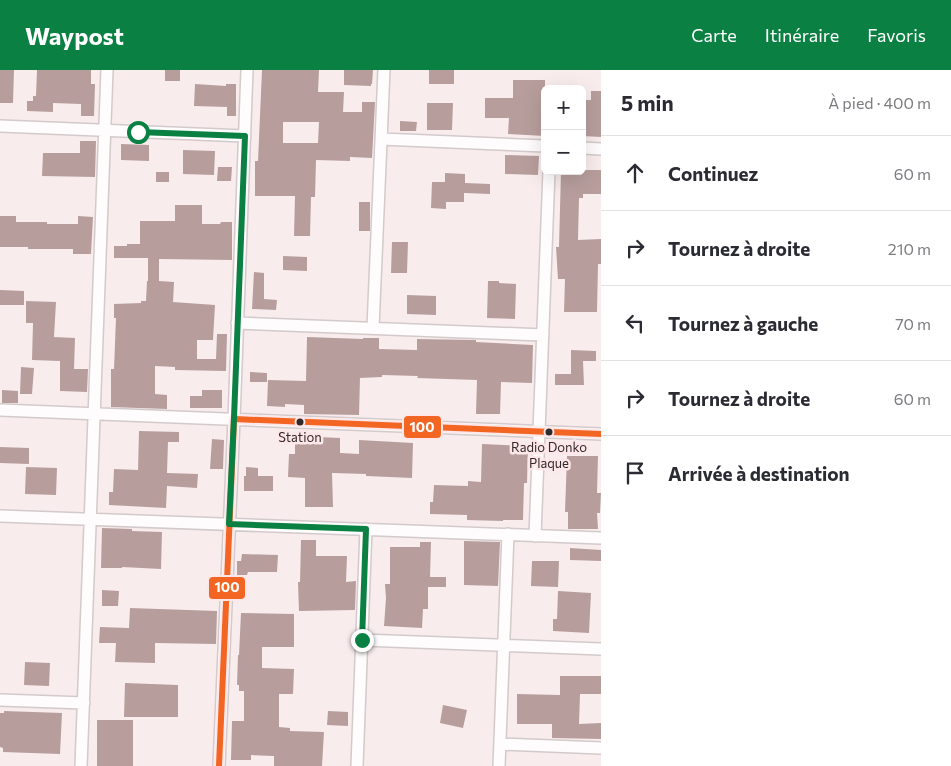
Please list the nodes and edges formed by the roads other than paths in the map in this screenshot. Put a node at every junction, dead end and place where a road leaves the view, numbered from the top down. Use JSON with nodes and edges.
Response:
{"nodes":[{"id":1,"x":107,"y":70,"type":"edge"},
{"id":2,"x":247,"y":70,"type":"edge"},
{"id":3,"x":384,"y":70,"type":"edge"},
{"id":4,"x":0,"y":126,"type":"edge"},
{"id":5,"x":105,"y":130,"type":"junction"},
{"id":6,"x":245,"y":136,"type":"junction"},
{"id":7,"x":381,"y":139,"type":"junction"},
{"id":8,"x":541,"y":146,"type":"edge"},
{"id":9,"x":586,"y":148,"type":"edge"},
{"id":10,"x":601,"y":149,"type":"edge"},
{"id":11,"x":549,"y":175,"type":"edge"},
{"id":12,"x":237,"y":323,"type":"junction"},
{"id":13,"x":373,"y":328,"type":"junction"},
{"id":14,"x":543,"y":335,"type":"junction"},
{"id":15,"x":0,"y":410,"type":"edge"},
{"id":16,"x":94,"y":413,"type":"junction"},
{"id":17,"x":234,"y":418,"type":"junction"},
{"id":18,"x":539,"y":431,"type":"junction"},
{"id":19,"x":601,"y":434,"type":"edge"},
{"id":20,"x":0,"y":516,"type":"edge"},
{"id":21,"x":90,"y":519,"type":"junction"},
{"id":22,"x":229,"y":524,"type":"junction"},
{"id":23,"x":366,"y":529,"type":"junction"},
{"id":24,"x":508,"y":534,"type":"junction"},
{"id":25,"x":535,"y":536,"type":"junction"},
{"id":26,"x":601,"y":538,"type":"edge"},
{"id":27,"x":362,"y":640,"type":"junction"},
{"id":28,"x":504,"y":645,"type":"junction"},
{"id":29,"x":601,"y":649,"type":"edge"},
{"id":30,"x":0,"y":700,"type":"edge"},
{"id":31,"x":84,"y":703,"type":"junction"},
{"id":32,"x":500,"y":744,"type":"junction"},
{"id":33,"x":601,"y":748,"type":"edge"},
{"id":34,"x":81,"y":766,"type":"edge"},
{"id":35,"x":219,"y":766,"type":"edge"},
{"id":36,"x":356,"y":766,"type":"edge"},
{"id":37,"x":499,"y":766,"type":"edge"}],
"edges":[{"from":1,"to":5,"type":"street"},
{"from":2,"to":6,"type":"street"},
{"from":3,"to":7,"type":"street"},
{"from":4,"to":5,"type":"street"},
{"from":5,"to":6,"type":"street"},
{"from":5,"to":16,"type":"street"},
{"from":6,"to":12,"type":"street"},
{"from":7,"to":8,"type":"street"},
{"from":7,"to":13,"type":"street"},
{"from":9,"to":10,"type":"street"},
{"from":11,"to":14,"type":"street"},
{"from":12,"to":13,"type":"street"},
{"from":12,"to":17,"type":"street"},
{"from":13,"to":14,"type":"street"},
{"from":14,"to":18,"type":"street"},
{"from":15,"to":16,"type":"street"},
{"from":16,"to":17,"type":"street"},
{"from":16,"to":21,"type":"street"},
{"from":17,"to":18,"type":"street"},
{"from":17,"to":22,"type":"street"},
{"from":18,"to":19,"type":"street"},
{"from":18,"to":25,"type":"street"},
{"from":20,"to":21,"type":"street"},
{"from":21,"to":22,"type":"street"},
{"from":21,"to":31,"type":"street"},
{"from":22,"to":23,"type":"street"},
{"from":22,"to":35,"type":"street"},
{"from":23,"to":24,"type":"street"},
{"from":23,"to":27,"type":"street"},
{"from":24,"to":25,"type":"street"},
{"from":24,"to":28,"type":"street"},
{"from":25,"to":26,"type":"street"},
{"from":27,"to":28,"type":"street"},
{"from":27,"to":36,"type":"street"},
{"from":28,"to":29,"type":"street"},
{"from":28,"to":32,"type":"street"},
{"from":30,"to":31,"type":"street"},
{"from":31,"to":34,"type":"street"},
{"from":32,"to":33,"type":"street"},
{"from":32,"to":37,"type":"street"}]}
